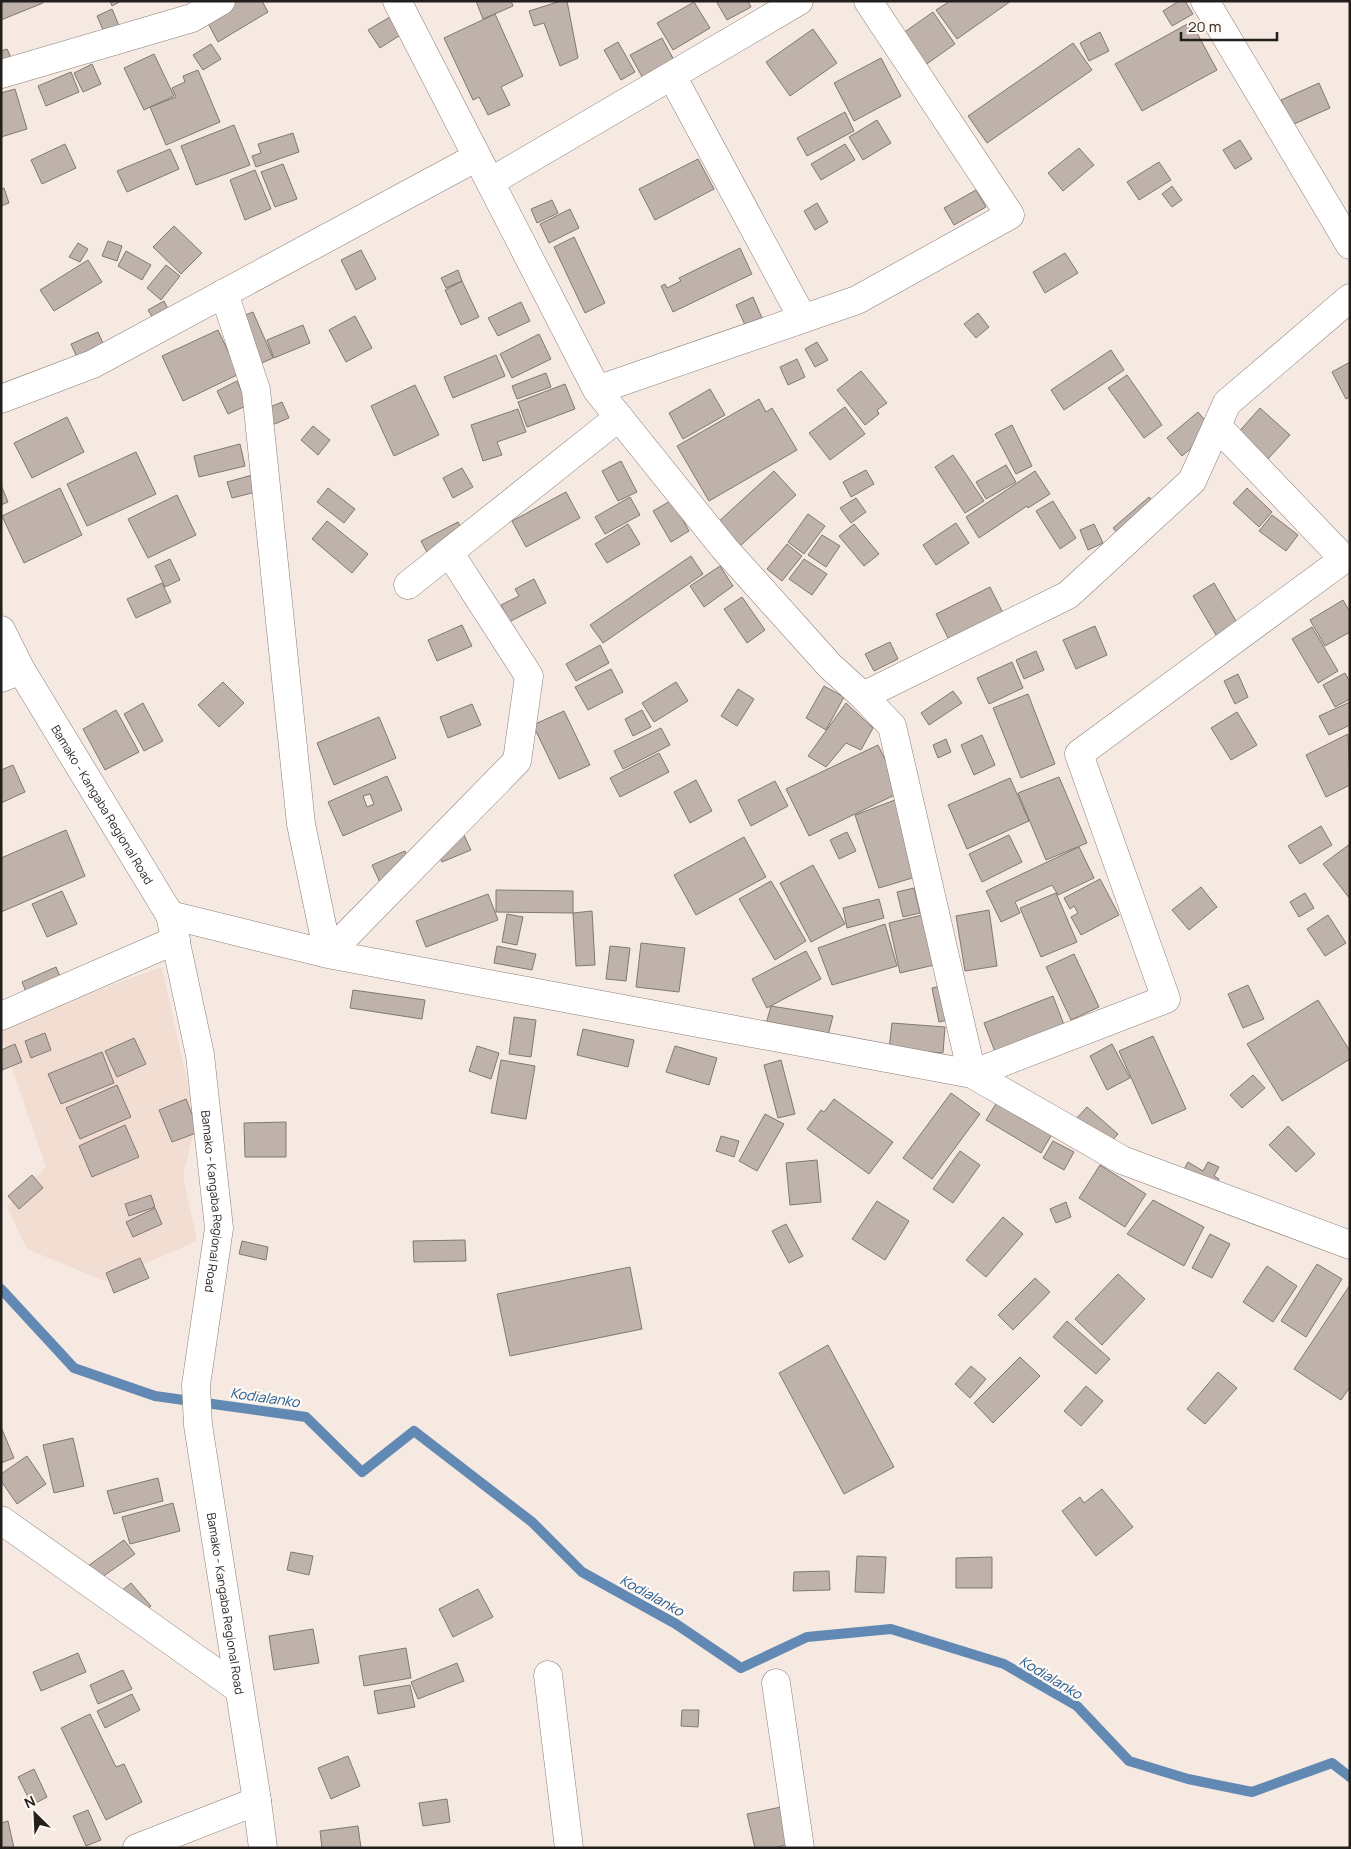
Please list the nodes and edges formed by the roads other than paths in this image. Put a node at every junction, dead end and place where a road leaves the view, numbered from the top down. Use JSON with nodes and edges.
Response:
{"nodes":[{"id":1,"x":221,"y":1,"type":"edge"},
{"id":2,"x":397,"y":1,"type":"edge"},
{"id":3,"x":800,"y":1,"type":"edge"},
{"id":4,"x":868,"y":1,"type":"edge"},
{"id":5,"x":1205,"y":1,"type":"edge"},
{"id":6,"x":1,"y":74,"type":"edge"},
{"id":7,"x":672,"y":76,"type":"junction"},
{"id":8,"x":477,"y":157,"type":"junction"},
{"id":9,"x":490,"y":182,"type":"junction"},
{"id":10,"x":1350,"y":245,"type":"edge"},
{"id":11,"x":224,"y":293,"type":"junction"},
{"id":12,"x":1350,"y":298,"type":"edge"},
{"id":13,"x":803,"y":319,"type":"junction"},
{"id":14,"x":597,"y":390,"type":"junction"},
{"id":15,"x":1,"y":399,"type":"edge"},
{"id":16,"x":618,"y":417,"type":"junction"},
{"id":17,"x":1217,"y":426,"type":"junction"},
{"id":18,"x":448,"y":552,"type":"junction"},
{"id":19,"x":408,"y":584,"type":"dead end"},
{"id":20,"x":1,"y":630,"type":"edge"},
{"id":21,"x":11,"y":674,"type":"edge"},
{"id":22,"x":863,"y":696,"type":"junction"},
{"id":23,"x":173,"y":928,"type":"junction"},
{"id":24,"x":328,"y":954,"type":"junction"},
{"id":25,"x":1,"y":1016,"type":"edge"},
{"id":26,"x":972,"y":1074,"type":"junction"},
{"id":27,"x":1350,"y":1245,"type":"edge"},
{"id":28,"x":1,"y":1520,"type":"edge"},
{"id":29,"x":548,"y":1675,"type":"dead end"},
{"id":30,"x":776,"y":1683,"type":"dead end"},
{"id":31,"x":239,"y":1689,"type":"junction"},
{"id":32,"x":257,"y":1801,"type":"junction"},
{"id":33,"x":137,"y":1848,"type":"edge"},
{"id":34,"x":263,"y":1848,"type":"edge"},
{"id":35,"x":569,"y":1848,"type":"edge"},
{"id":36,"x":800,"y":1848,"type":"edge"}],
"edges":[{"from":1,"to":6,"type":"street"},
{"from":2,"to":8,"type":"street"},
{"from":3,"to":7,"type":"street"},
{"from":4,"to":13,"type":"street"},
{"from":5,"to":10,"type":"street"},
{"from":7,"to":9,"type":"street"},
{"from":7,"to":13,"type":"street"},
{"from":8,"to":9,"type":"street"},
{"from":8,"to":11,"type":"street"},
{"from":9,"to":14,"type":"street"},
{"from":11,"to":15,"type":"street"},
{"from":11,"to":24,"type":"street"},
{"from":12,"to":17,"type":"street"},
{"from":13,"to":14,"type":"street"},
{"from":14,"to":16,"type":"street"},
{"from":16,"to":18,"type":"street"},
{"from":16,"to":22,"type":"street"},
{"from":17,"to":22,"type":"street"},
{"from":17,"to":26,"type":"street"},
{"from":18,"to":19,"type":"street"},
{"from":18,"to":24,"type":"street"},
{"from":20,"to":21,"type":"street","name":"Bamako - Kangaba Regional Road"},
{"from":21,"to":23,"type":"street","name":"Bamako - Kangaba Regional Road"},
{"from":22,"to":26,"type":"street"},
{"from":23,"to":24,"type":"street"},
{"from":23,"to":25,"type":"street"},
{"from":23,"to":31,"type":"street","name":"Bamako - Kangaba Regional Road"},
{"from":24,"to":26,"type":"street"},
{"from":26,"to":27,"type":"street"},
{"from":28,"to":31,"type":"street"},
{"from":29,"to":35,"type":"street"},
{"from":30,"to":36,"type":"street"},
{"from":31,"to":32,"type":"street","name":"Bamako - Kangaba Regional Road"},
{"from":32,"to":33,"type":"street"},
{"from":32,"to":34,"type":"street","name":"Bamako - Kangaba Regional Road"}]}
